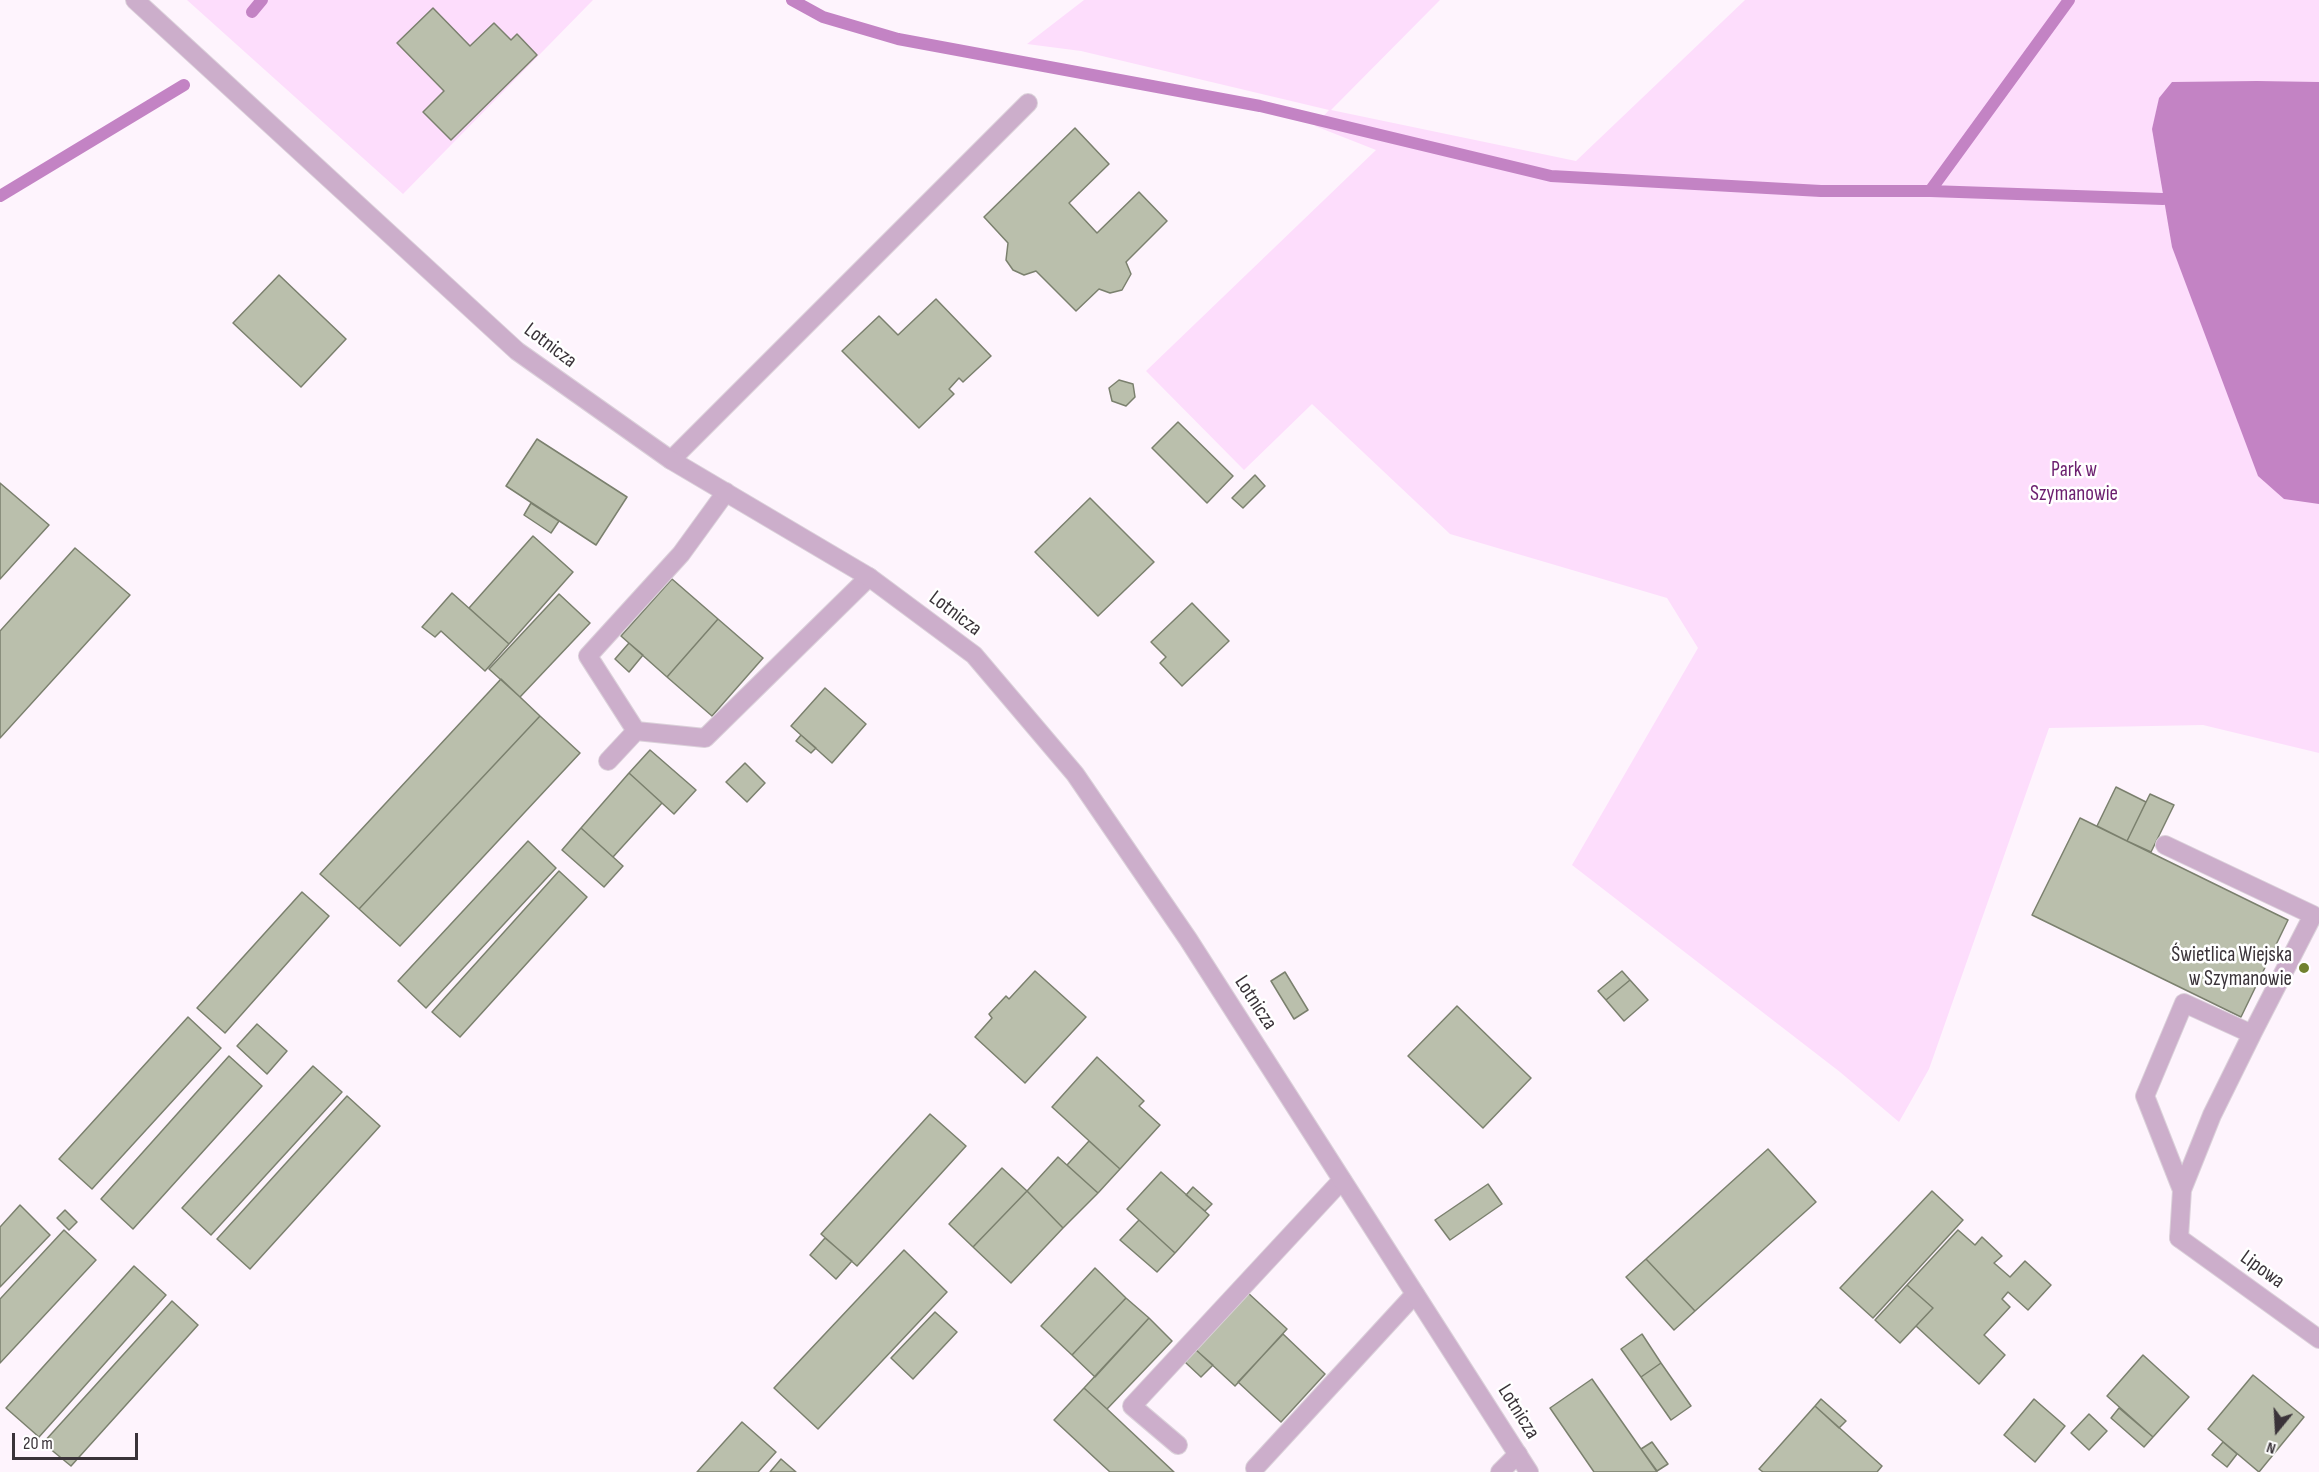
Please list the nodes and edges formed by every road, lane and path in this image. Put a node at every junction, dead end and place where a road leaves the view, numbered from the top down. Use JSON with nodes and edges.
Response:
{"nodes":[{"id":1,"x":135,"y":0,"type":"edge"},
{"id":2,"x":1028,"y":103,"type":"dead end"},
{"id":3,"x":671,"y":460,"type":"junction"},
{"id":4,"x":726,"y":492,"type":"junction"},
{"id":5,"x":869,"y":577,"type":"junction"},
{"id":6,"x":636,"y":731,"type":"junction"},
{"id":7,"x":608,"y":761,"type":"dead end"},
{"id":8,"x":2165,"y":845,"type":"dead end"},
{"id":9,"x":2252,"y":1034,"type":"junction"},
{"id":10,"x":1342,"y":1180,"type":"junction"},
{"id":11,"x":2182,"y":1190,"type":"junction"},
{"id":12,"x":1415,"y":1294,"type":"junction"},
{"id":13,"x":2319,"y":1339,"type":"edge"},
{"id":14,"x":1178,"y":1446,"type":"dead end"},
{"id":15,"x":1518,"y":1454,"type":"junction"},
{"id":16,"x":1255,"y":1468,"type":"dead end"},
{"id":17,"x":1500,"y":1472,"type":"edge"},
{"id":18,"x":1529,"y":1472,"type":"edge"}],
"edges":[{"from":1,"to":3,"type":"street","name":"Lotnicza"},
{"from":2,"to":3,"type":"street"},
{"from":3,"to":4,"type":"street","name":"Lotnicza"},
{"from":4,"to":5,"type":"street","name":"Lotnicza"},
{"from":4,"to":6,"type":"street"},
{"from":5,"to":6,"type":"street"},
{"from":5,"to":10,"type":"street","name":"Lotnicza"},
{"from":6,"to":7,"type":"street"},
{"from":8,"to":9,"type":"street"},
{"from":9,"to":11,"type":"street"},
{"from":9,"to":11,"type":"street"},
{"from":10,"to":12,"type":"street","name":"Lotnicza"},
{"from":10,"to":14,"type":"street"},
{"from":11,"to":13,"type":"street","name":"Lipowa"},
{"from":12,"to":15,"type":"street","name":"Lotnicza"},
{"from":12,"to":16,"type":"street"},
{"from":15,"to":17,"type":"street"},
{"from":15,"to":18,"type":"street","name":"Lotnicza"}]}
